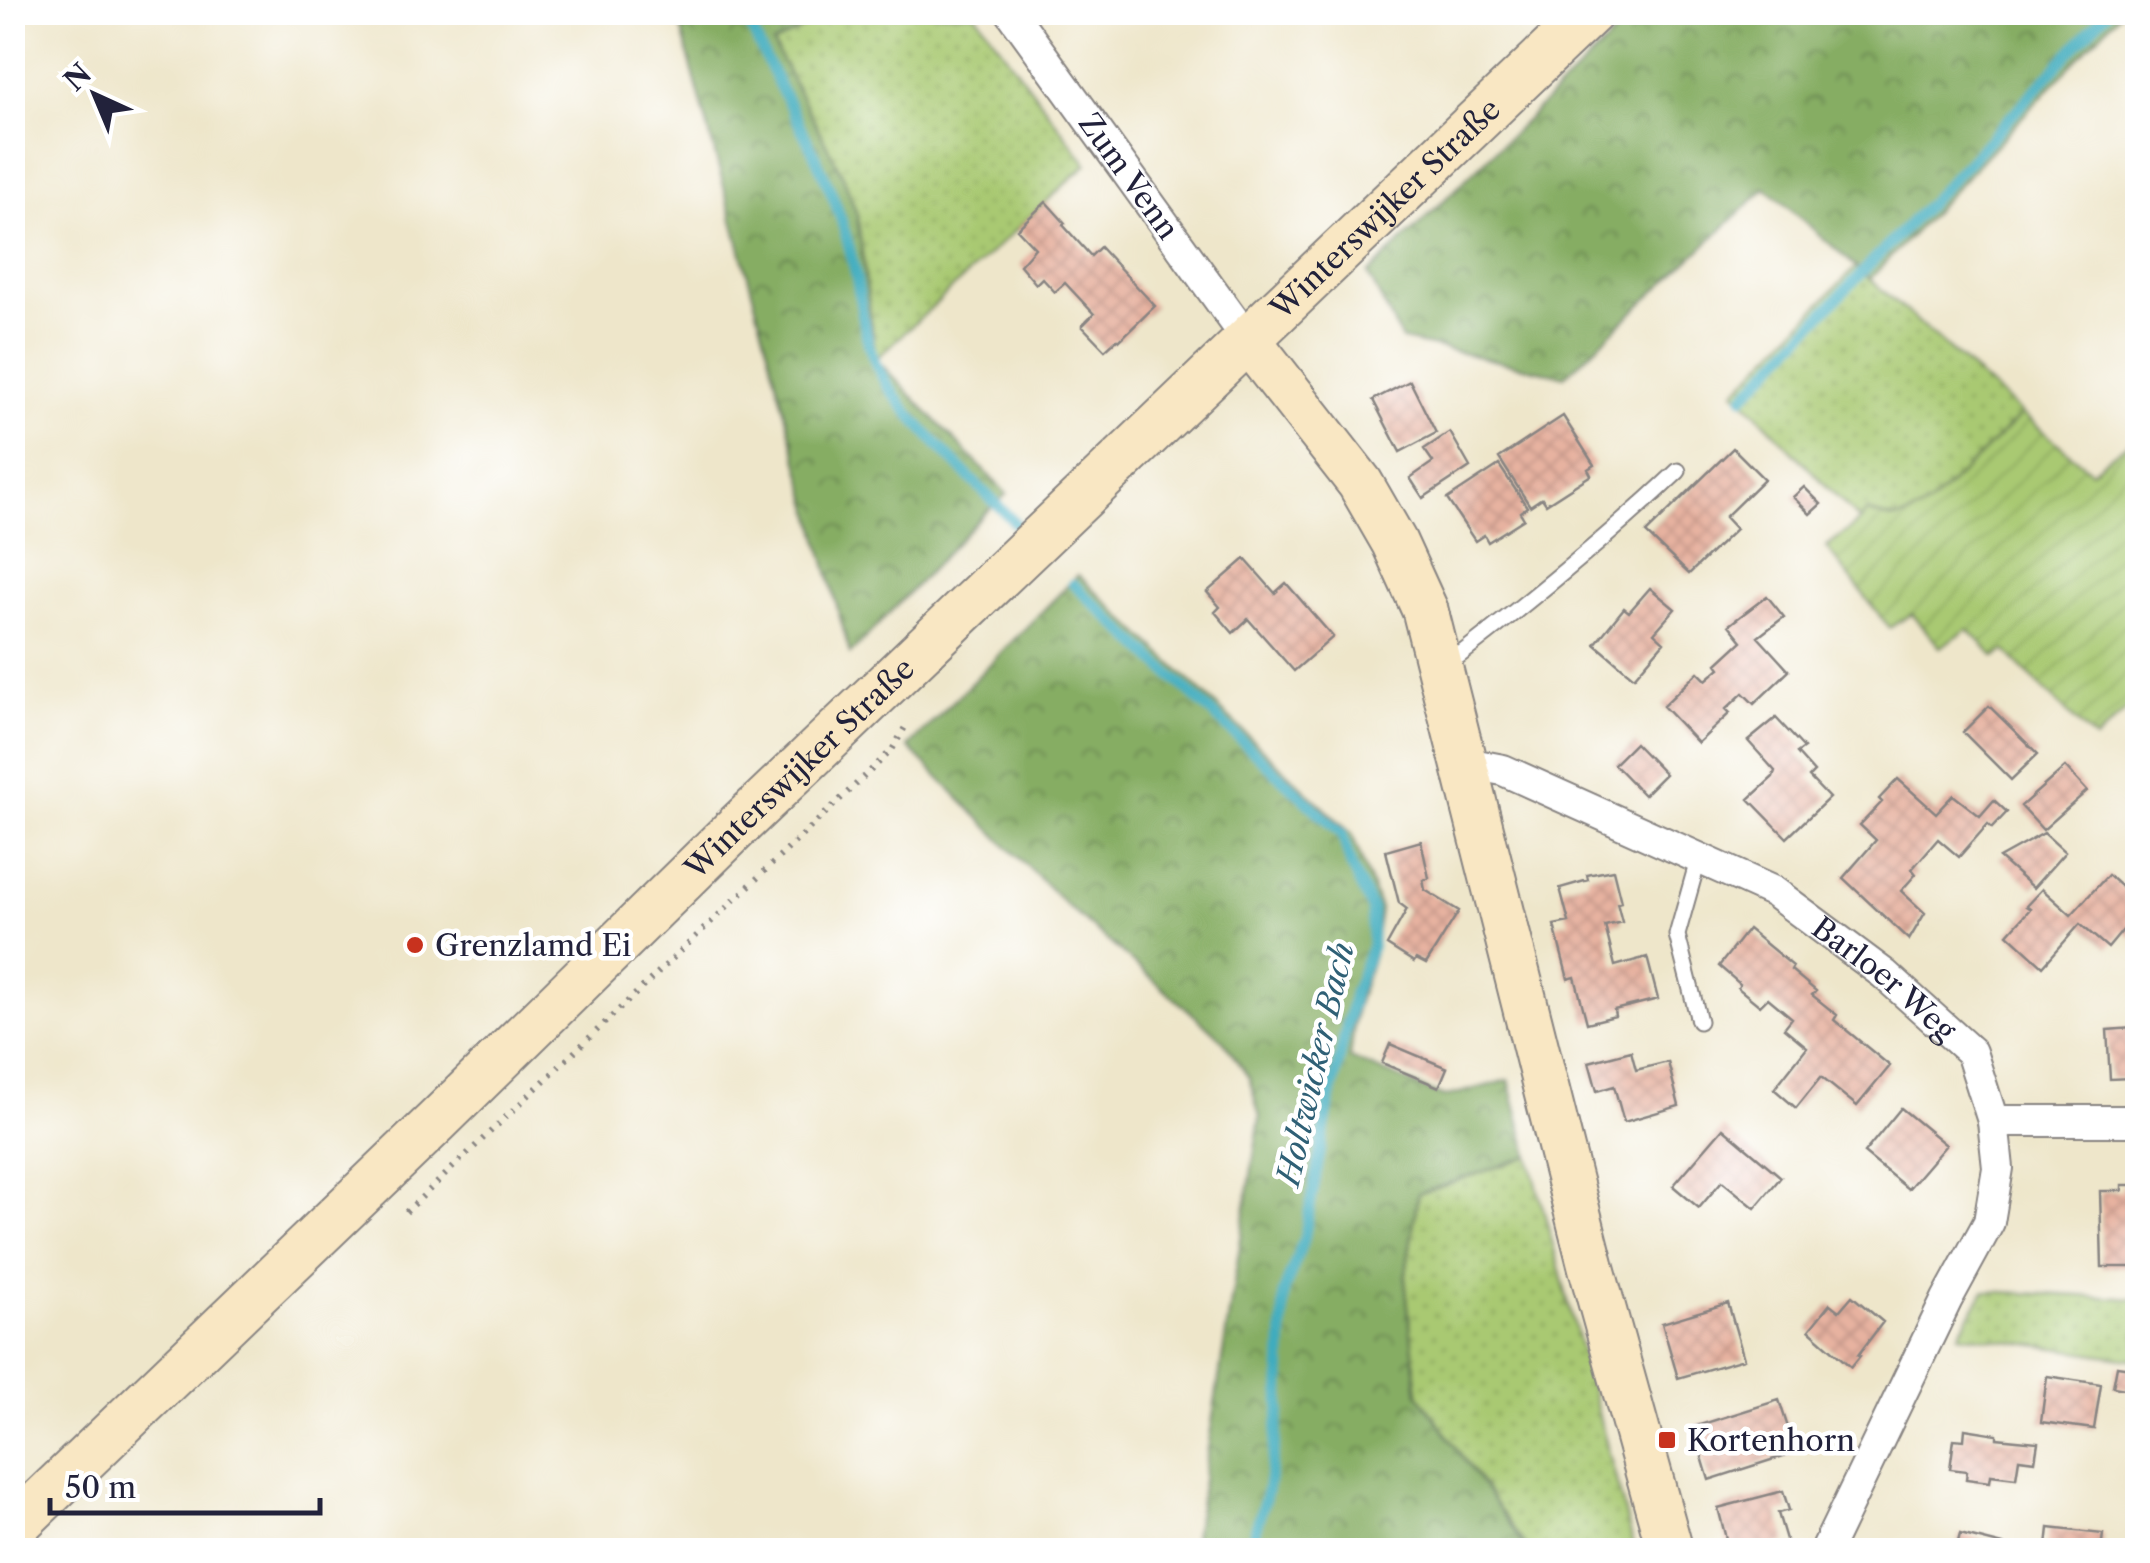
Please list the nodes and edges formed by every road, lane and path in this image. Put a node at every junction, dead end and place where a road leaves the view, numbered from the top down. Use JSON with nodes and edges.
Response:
{"nodes":[{"id":1,"x":1011,"y":12,"type":"edge"},
{"id":2,"x":1591,"y":12,"type":"edge"},
{"id":3,"x":1248,"y":340,"type":"junction"},
{"id":4,"x":1678,"y":471,"type":"dead end"},
{"id":5,"x":1441,"y":669,"type":"junction"},
{"id":6,"x":1466,"y":763,"type":"junction"},
{"id":7,"x":1699,"y":857,"type":"junction"},
{"id":8,"x":1699,"y":1021,"type":"dead end"},
{"id":9,"x":1994,"y":1120,"type":"junction"},
{"id":10,"x":2138,"y":1121,"type":"edge"},
{"id":11,"x":12,"y":1529,"type":"edge"},
{"id":12,"x":1670,"y":1550,"type":"edge"},
{"id":13,"x":1826,"y":1550,"type":"edge"}],
"edges":[{"from":1,"to":3,"type":"street","name":"Zum Venn"},
{"from":2,"to":3,"type":"main road","name":"Winterswijker Straße"},
{"from":3,"to":5,"type":"main road"},
{"from":3,"to":11,"type":"main road","name":"Winterswijker Straße"},
{"from":4,"to":5,"type":"lane"},
{"from":5,"to":6,"type":"main road"},
{"from":6,"to":7,"type":"street","name":"Barloer Weg"},
{"from":6,"to":12,"type":"main road"},
{"from":7,"to":8,"type":"lane"},
{"from":7,"to":9,"type":"street","name":"Barloer Weg"},
{"from":9,"to":10,"type":"street"},
{"from":9,"to":13,"type":"street","name":"Barloer Weg"}]}
